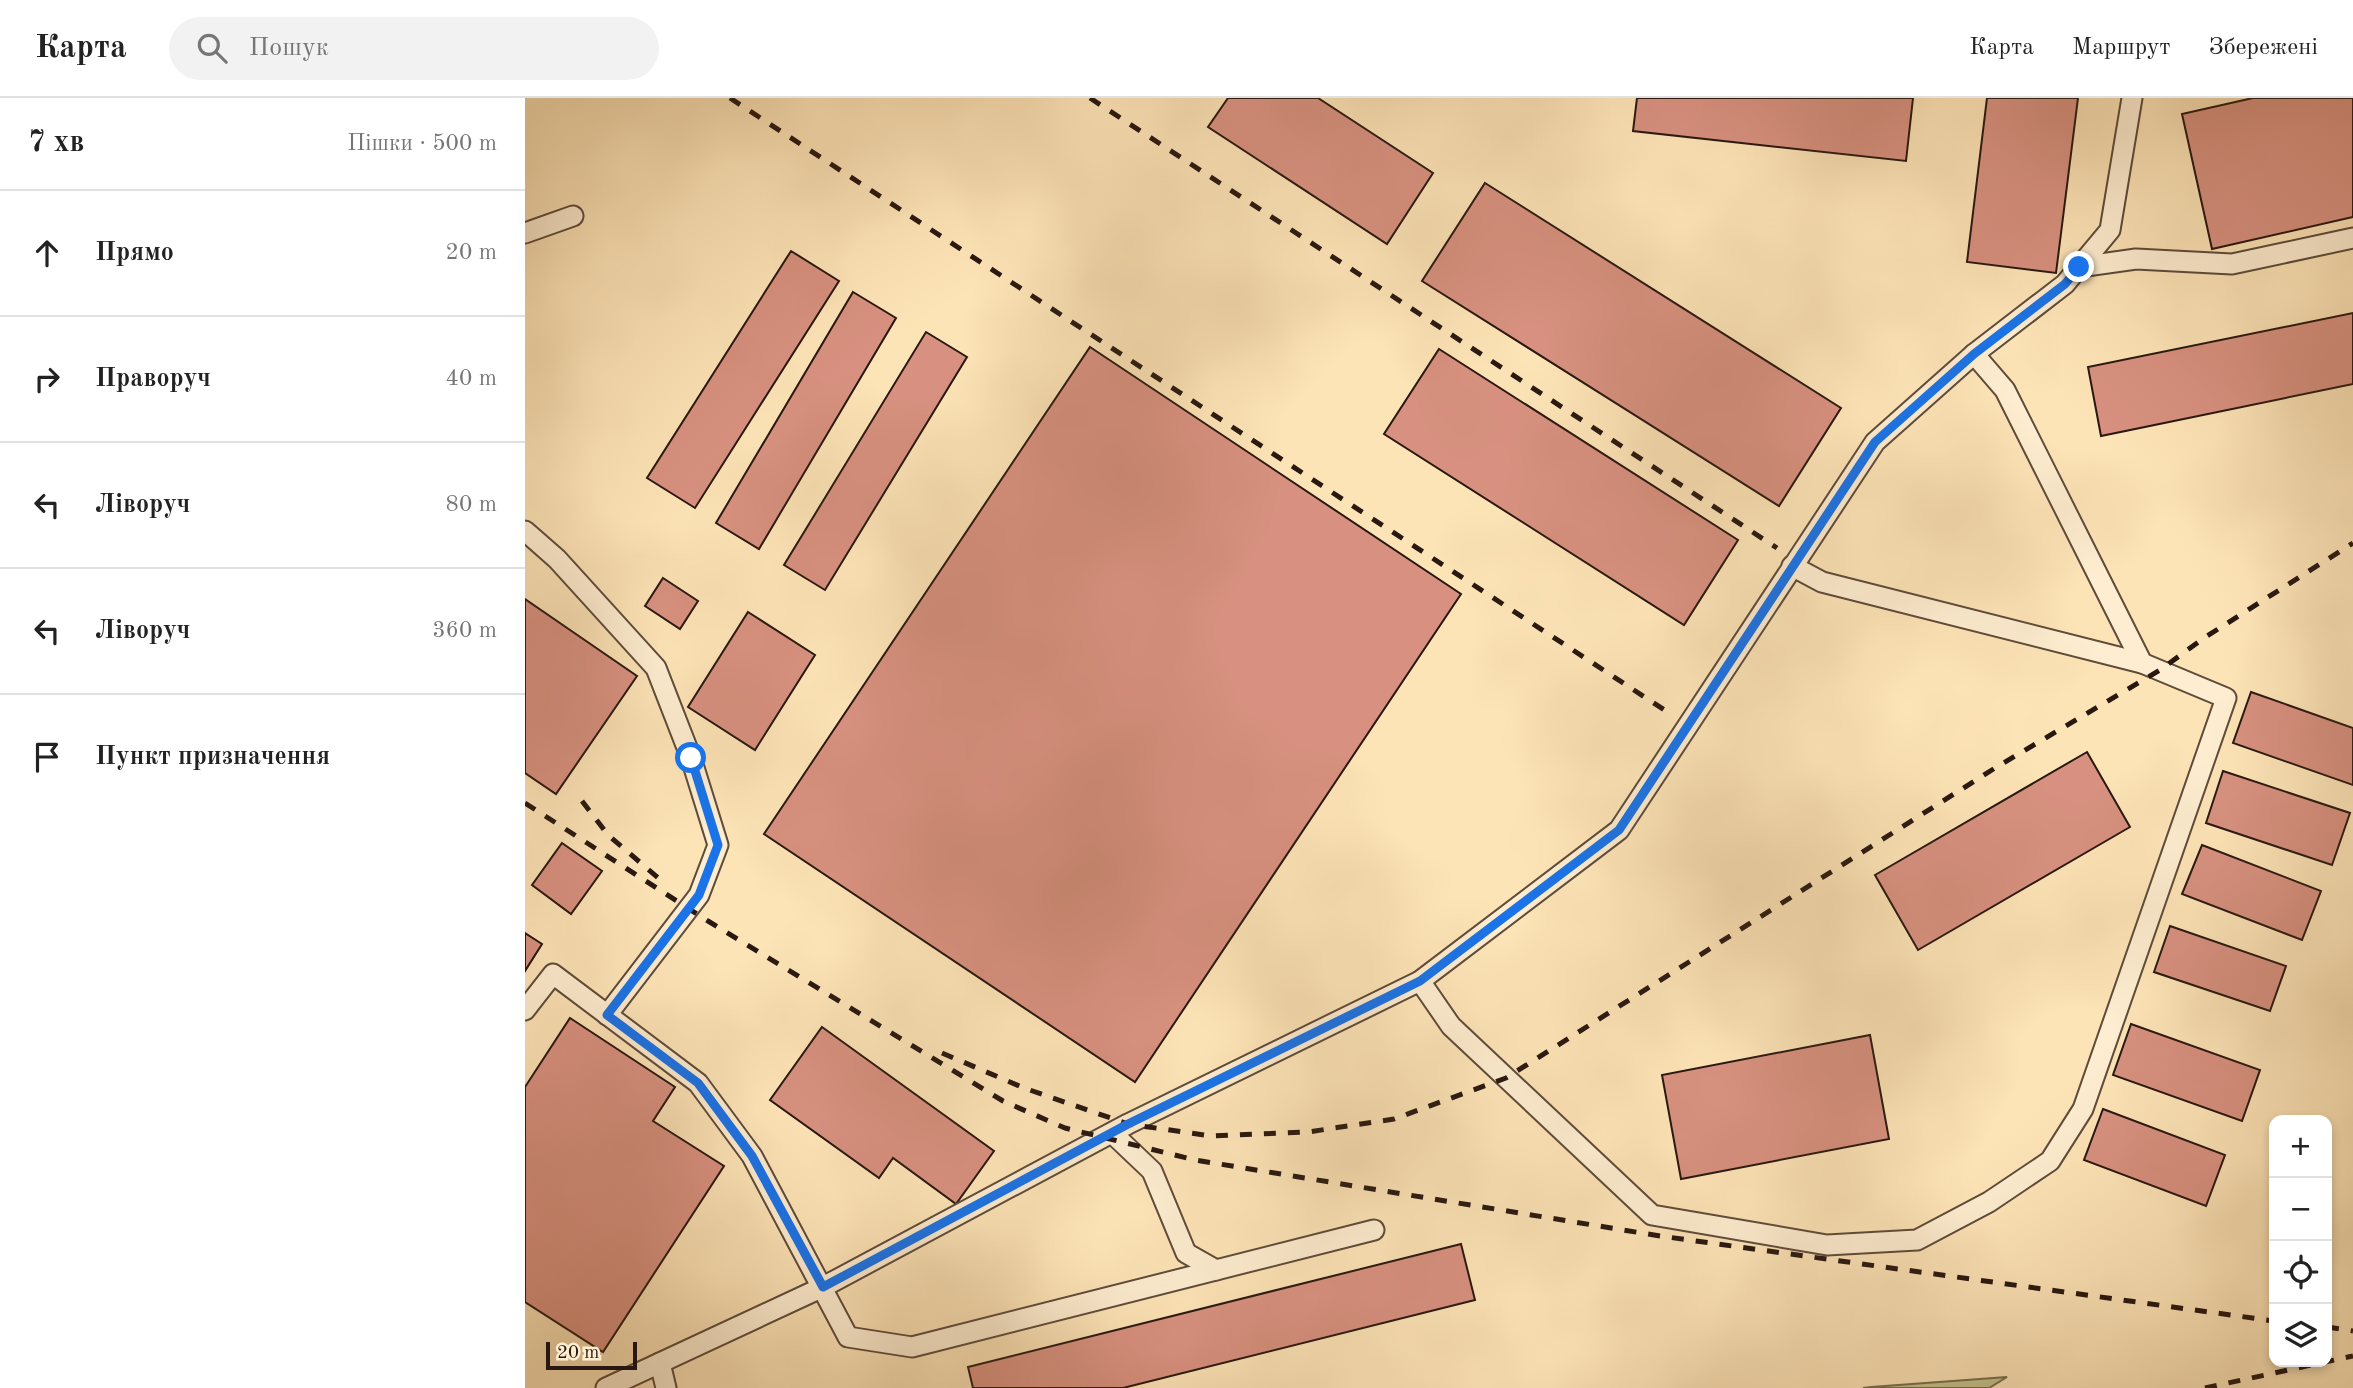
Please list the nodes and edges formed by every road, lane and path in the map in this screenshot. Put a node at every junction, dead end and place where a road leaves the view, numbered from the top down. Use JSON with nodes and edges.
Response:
{"nodes":[{"id":1,"x":2132,"y":98,"type":"edge"},
{"id":2,"x":573,"y":216,"type":"dead end"},
{"id":3,"x":525,"y":233,"type":"edge"},
{"id":4,"x":2353,"y":238,"type":"edge"},
{"id":5,"x":2079,"y":267,"type":"junction"},
{"id":6,"x":1974,"y":354,"type":"junction"},
{"id":7,"x":525,"y":531,"type":"edge"},
{"id":8,"x":1792,"y":566,"type":"junction"},
{"id":9,"x":2143,"y":663,"type":"junction"},
{"id":10,"x":1420,"y":981,"type":"junction"},
{"id":11,"x":525,"y":1010,"type":"edge"},
{"id":12,"x":607,"y":1015,"type":"junction"},
{"id":13,"x":1112,"y":1133,"type":"junction"},
{"id":14,"x":1374,"y":1230,"type":"dead end"},
{"id":15,"x":1216,"y":1270,"type":"junction"},
{"id":16,"x":823,"y":1287,"type":"junction"},
{"id":17,"x":660,"y":1363,"type":"junction"},
{"id":18,"x":606,"y":1388,"type":"edge"},
{"id":19,"x":666,"y":1388,"type":"edge"}],
"edges":[{"from":1,"to":5,"type":"lane"},
{"from":2,"to":3,"type":"lane"},
{"from":4,"to":5,"type":"lane"},
{"from":5,"to":6,"type":"lane"},
{"from":6,"to":8,"type":"lane"},
{"from":6,"to":9,"type":"lane"},
{"from":7,"to":12,"type":"lane"},
{"from":8,"to":9,"type":"lane"},
{"from":8,"to":10,"type":"lane"},
{"from":9,"to":10,"type":"lane"},
{"from":10,"to":13,"type":"lane"},
{"from":11,"to":12,"type":"lane"},
{"from":12,"to":16,"type":"lane"},
{"from":13,"to":15,"type":"lane"},
{"from":13,"to":16,"type":"lane"},
{"from":14,"to":15,"type":"lane"},
{"from":15,"to":16,"type":"lane"},
{"from":16,"to":17,"type":"lane"},
{"from":17,"to":18,"type":"lane"},
{"from":17,"to":19,"type":"lane"}]}
